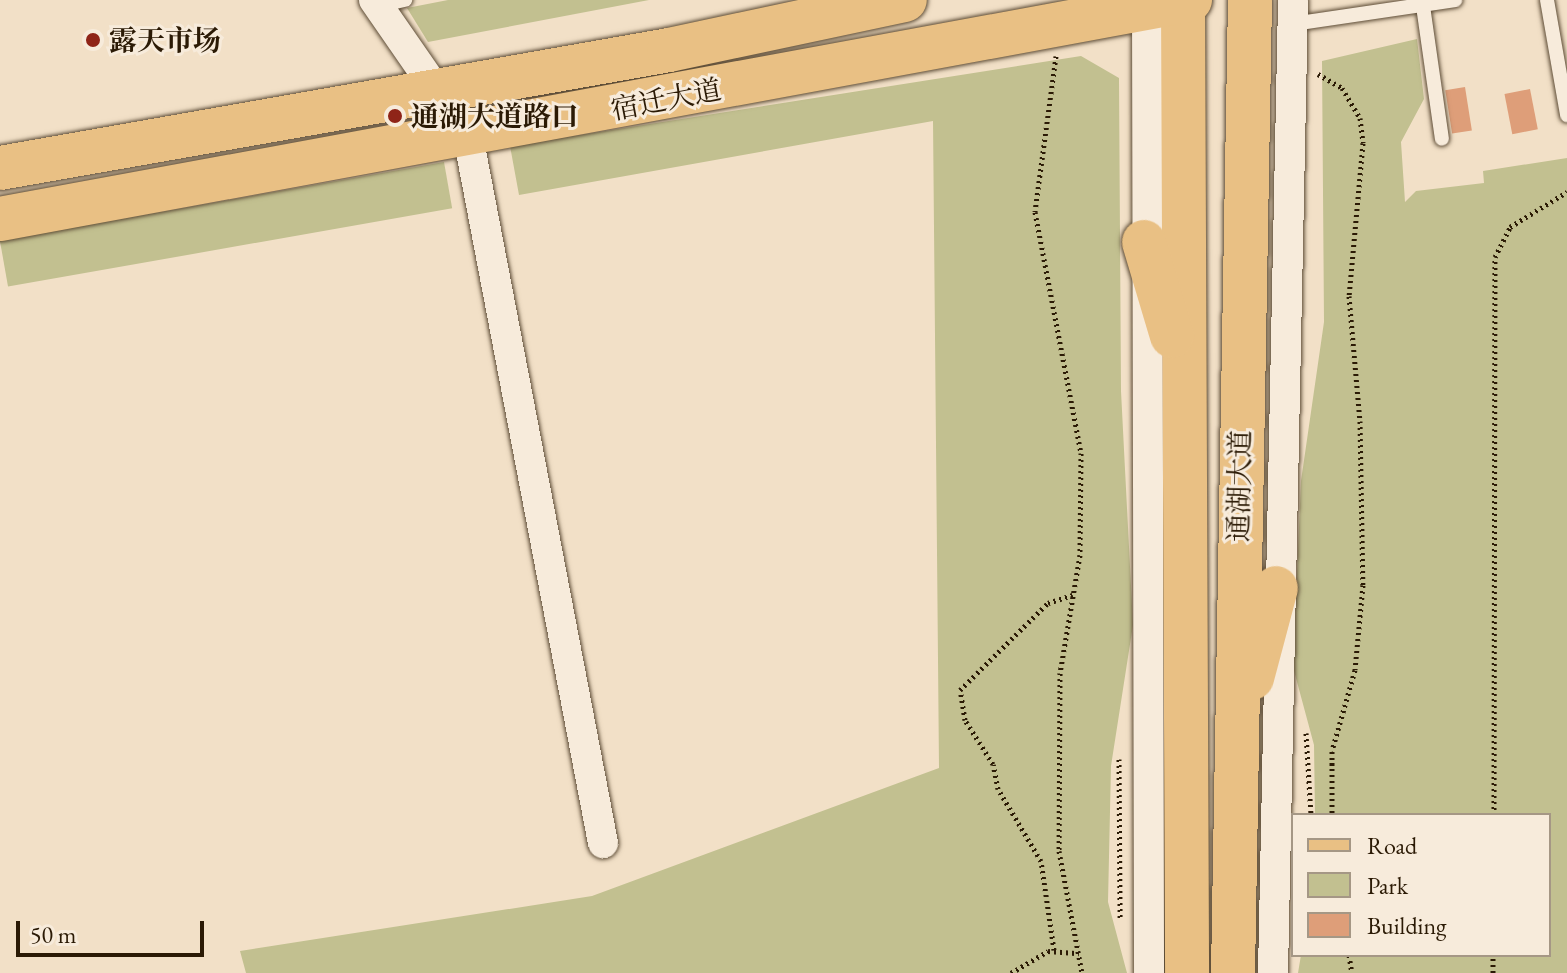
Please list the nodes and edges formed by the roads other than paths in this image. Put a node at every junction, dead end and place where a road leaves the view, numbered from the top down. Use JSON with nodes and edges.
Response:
{"nodes":[{"id":1,"x":905,"y":0,"type":"edge"},
{"id":2,"x":1250,"y":0,"type":"edge"},
{"id":3,"x":1455,"y":0,"type":"edge"},
{"id":4,"x":1547,"y":0,"type":"edge"},
{"id":5,"x":385,"y":2,"type":"edge"},
{"id":6,"x":1170,"y":2,"type":"edge"},
{"id":7,"x":1423,"y":6,"type":"junction"},
{"id":8,"x":1293,"y":12,"type":"edge"},
{"id":9,"x":437,"y":91,"type":"junction"},
{"id":10,"x":1567,"y":115,"type":"edge"},
{"id":11,"x":468,"y":136,"type":"junction"},
{"id":12,"x":1442,"y":139,"type":"dead end"},
{"id":13,"x":0,"y":168,"type":"edge"},
{"id":14,"x":1183,"y":204,"type":"junction"},
{"id":15,"x":1244,"y":212,"type":"junction"},
{"id":16,"x":0,"y":219,"type":"edge"},
{"id":17,"x":1144,"y":242,"type":"junction"},
{"id":18,"x":1186,"y":377,"type":"junction"},
{"id":19,"x":1276,"y":588,"type":"junction"},
{"id":20,"x":1236,"y":730,"type":"junction"},
{"id":21,"x":603,"y":843,"type":"dead end"},
{"id":22,"x":1149,"y":973,"type":"edge"},
{"id":23,"x":1187,"y":973,"type":"edge"},
{"id":24,"x":1233,"y":973,"type":"edge"},
{"id":25,"x":1273,"y":973,"type":"edge"}],
"edges":[{"from":1,"to":9,"type":"main road","name":"宿迁大道"},
{"from":2,"to":15,"type":"main road","name":"通湖大道"},
{"from":3,"to":7,"type":"lane"},
{"from":4,"to":10,"type":"lane"},
{"from":5,"to":9,"type":"street"},
{"from":6,"to":11,"type":"main road","name":"宿迁大道"},
{"from":6,"to":14,"type":"main road","name":"通湖大道"},
{"from":6,"to":17,"type":"street"},
{"from":7,"to":8,"type":"lane"},
{"from":7,"to":12,"type":"lane"},
{"from":8,"to":19,"type":"street"},
{"from":9,"to":11,"type":"street"},
{"from":9,"to":13,"type":"main road","name":"宿迁大道"},
{"from":11,"to":16,"type":"main road","name":"宿迁大道"},
{"from":11,"to":21,"type":"street"},
{"from":14,"to":15,"type":"main road"},
{"from":14,"to":18,"type":"main road","name":"通湖大道"},
{"from":15,"to":20,"type":"main road","name":"通湖大道"},
{"from":17,"to":18,"type":"main road"},
{"from":17,"to":22,"type":"street"},
{"from":18,"to":23,"type":"main road","name":"通湖大道"},
{"from":19,"to":20,"type":"main road"},
{"from":19,"to":25,"type":"street"},
{"from":20,"to":24,"type":"main road","name":"通湖大道"}]}
